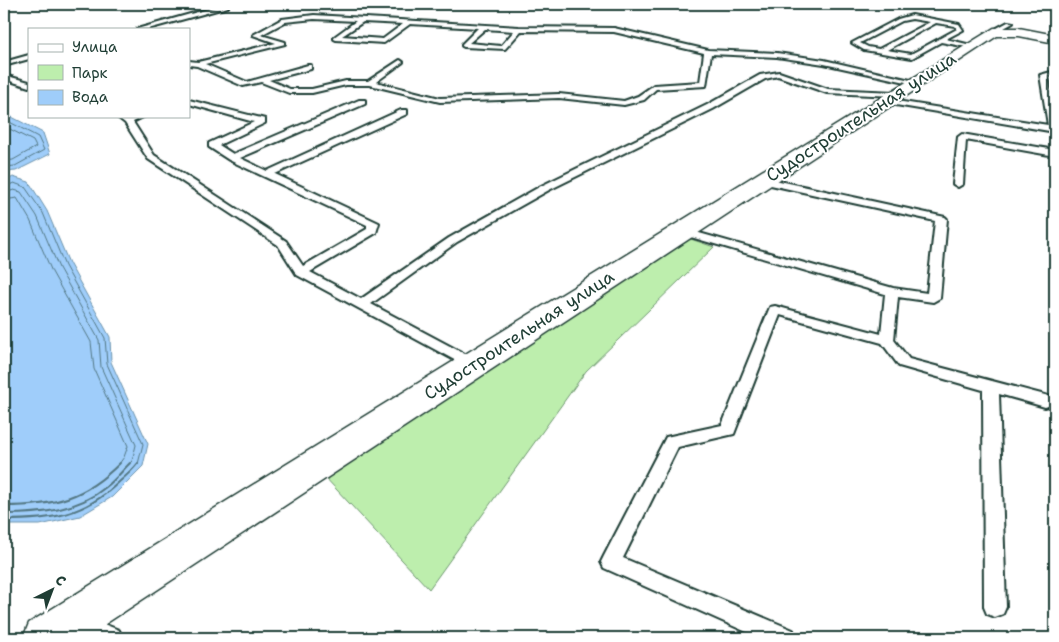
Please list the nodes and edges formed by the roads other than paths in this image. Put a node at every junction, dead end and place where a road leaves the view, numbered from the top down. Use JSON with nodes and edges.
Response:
{"nodes":[{"id":1,"x":226,"y":6,"type":"dead end"},
{"id":2,"x":362,"y":20,"type":"junction"},
{"id":3,"x":936,"y":21,"type":"junction"},
{"id":4,"x":408,"y":23,"type":"junction"},
{"id":5,"x":483,"y":27,"type":"junction"},
{"id":6,"x":144,"y":28,"type":"edge"},
{"id":7,"x":519,"y":28,"type":"junction"},
{"id":8,"x":1055,"y":39,"type":"edge"},
{"id":9,"x":940,"y":40,"type":"junction"},
{"id":10,"x":972,"y":46,"type":"junction"},
{"id":11,"x":880,"y":51,"type":"junction"},
{"id":12,"x":708,"y":52,"type":"junction"},
{"id":13,"x":28,"y":58,"type":"edge"},
{"id":14,"x":400,"y":62,"type":"dead end"},
{"id":15,"x":190,"y":63,"type":"edge"},
{"id":16,"x":4,"y":64,"type":"edge"},
{"id":17,"x":198,"y":64,"type":"junction"},
{"id":18,"x":308,"y":67,"type":"dead end"},
{"id":19,"x":1055,"y":73,"type":"edge"},
{"id":20,"x":4,"y":77,"type":"edge"},
{"id":21,"x":262,"y":80,"type":"junction"},
{"id":22,"x":915,"y":82,"type":"junction"},
{"id":23,"x":370,"y":83,"type":"junction"},
{"id":24,"x":28,"y":85,"type":"edge"},
{"id":25,"x":889,"y":98,"type":"junction"},
{"id":26,"x":190,"y":102,"type":"edge"},
{"id":27,"x":362,"y":102,"type":"dead end"},
{"id":28,"x":404,"y":112,"type":"dead end"},
{"id":29,"x":124,"y":118,"type":"edge"},
{"id":30,"x":1054,"y":128,"type":"edge"},
{"id":31,"x":1055,"y":153,"type":"edge"},
{"id":32,"x":232,"y":158,"type":"junction"},
{"id":33,"x":268,"y":174,"type":"junction"},
{"id":34,"x":761,"y":180,"type":"junction"},
{"id":35,"x":958,"y":184,"type":"dead end"},
{"id":36,"x":681,"y":231,"type":"junction"},
{"id":37,"x":301,"y":272,"type":"junction"},
{"id":38,"x":892,"y":292,"type":"junction"},
{"id":39,"x":362,"y":304,"type":"junction"},
{"id":40,"x":886,"y":340,"type":"junction"},
{"id":41,"x":473,"y":365,"type":"junction"},
{"id":42,"x":991,"y":386,"type":"junction"},
{"id":43,"x":1045,"y":401,"type":"dead end"},
{"id":44,"x":995,"y":607,"type":"dead end"},
{"id":45,"x":58,"y":630,"type":"edge"},
{"id":46,"x":111,"y":638,"type":"edge"},
{"id":47,"x":785,"y":638,"type":"edge"}],
"edges":[{"from":1,"to":6,"type":"lane"},
{"from":2,"to":4,"type":"lane"},
{"from":2,"to":4,"type":"lane"},
{"from":2,"to":17,"type":"lane"},
{"from":3,"to":9,"type":"lane"},
{"from":3,"to":11,"type":"lane"},
{"from":3,"to":11,"type":"lane"},
{"from":4,"to":5,"type":"lane"},
{"from":5,"to":7,"type":"lane"},
{"from":5,"to":7,"type":"lane"},
{"from":7,"to":12,"type":"lane"},
{"from":8,"to":10,"type":"street","name":"Судостроительная улица"},
{"from":9,"to":10,"type":"lane"},
{"from":9,"to":11,"type":"lane"},
{"from":10,"to":22,"type":"street","name":"Судостроительная улица"},
{"from":12,"to":22,"type":"lane"},
{"from":12,"to":23,"type":"lane"},
{"from":13,"to":16,"type":"lane"},
{"from":14,"to":23,"type":"lane"},
{"from":15,"to":17,"type":"lane"},
{"from":17,"to":21,"type":"lane"},
{"from":18,"to":21,"type":"lane"},
{"from":19,"to":30,"type":"lane"},
{"from":20,"to":24,"type":"lane"},
{"from":21,"to":23,"type":"lane"},
{"from":22,"to":25,"type":"street","name":"Судостроительная улица"},
{"from":25,"to":30,"type":"lane"},
{"from":25,"to":34,"type":"street","name":"Судостроительная улица"},
{"from":25,"to":39,"type":"lane"},
{"from":26,"to":32,"type":"lane"},
{"from":27,"to":32,"type":"lane"},
{"from":28,"to":33,"type":"lane"},
{"from":29,"to":37,"type":"lane"},
{"from":31,"to":35,"type":"lane"},
{"from":32,"to":33,"type":"lane"},
{"from":33,"to":37,"type":"lane"},
{"from":34,"to":36,"type":"street","name":"Судостроительная улица"},
{"from":34,"to":38,"type":"lane"},
{"from":36,"to":38,"type":"lane"},
{"from":36,"to":41,"type":"street","name":"Судостроительная улица"},
{"from":37,"to":39,"type":"lane"},
{"from":38,"to":40,"type":"lane"},
{"from":39,"to":41,"type":"lane"},
{"from":40,"to":42,"type":"lane"},
{"from":40,"to":47,"type":"lane"},
{"from":41,"to":45,"type":"street","name":"Судостроительная улица"},
{"from":42,"to":43,"type":"lane"},
{"from":42,"to":44,"type":"lane"},
{"from":45,"to":46,"type":"lane"}]}
